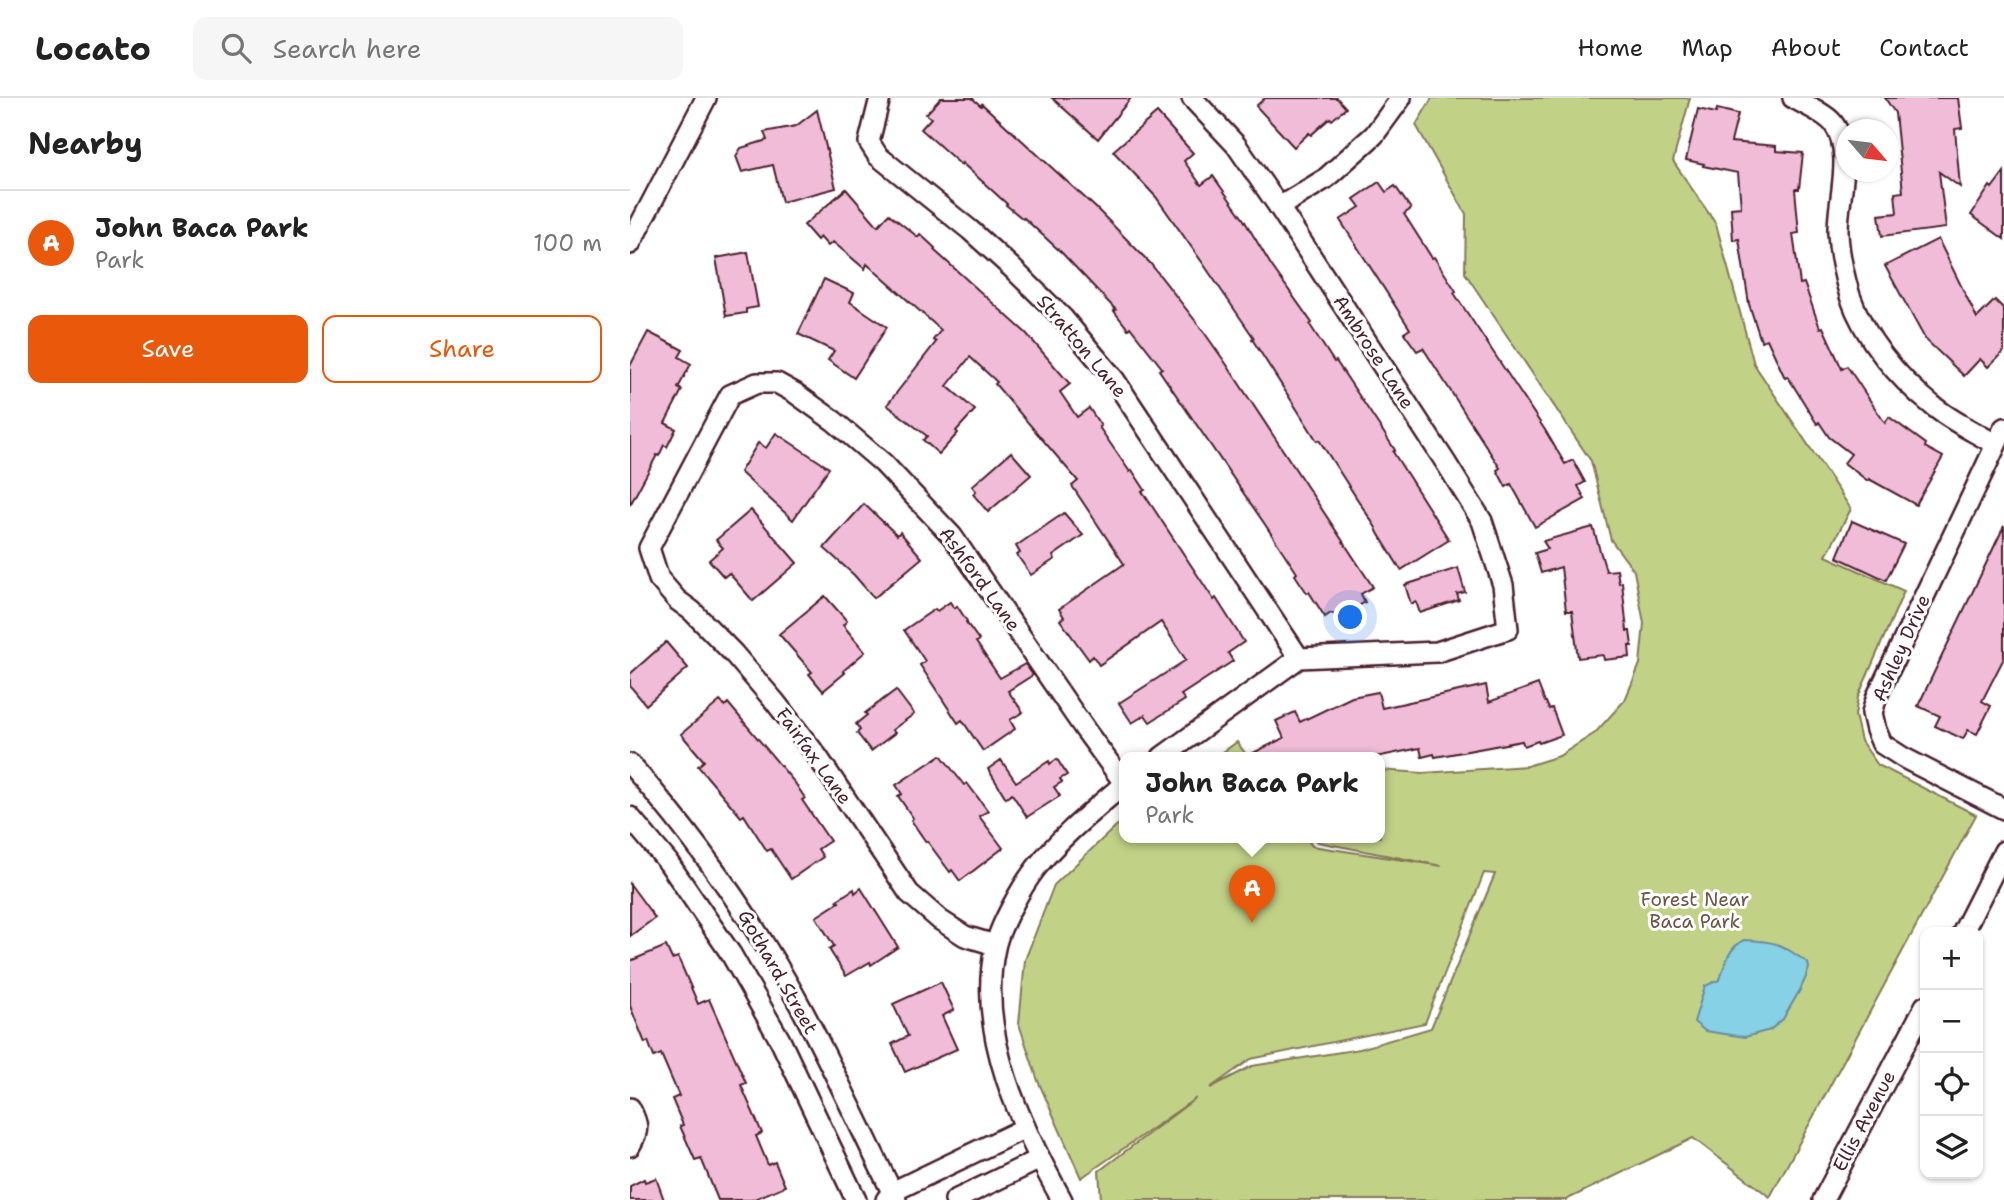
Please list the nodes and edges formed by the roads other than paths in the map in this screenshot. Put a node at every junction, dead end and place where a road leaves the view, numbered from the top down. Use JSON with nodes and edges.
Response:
{"nodes":[{"id":1,"x":706,"y":98,"type":"edge"},
{"id":2,"x":880,"y":98,"type":"edge"},
{"id":3,"x":1192,"y":98,"type":"edge"},
{"id":4,"x":1401,"y":98,"type":"edge"},
{"id":5,"x":1793,"y":98,"type":"edge"},
{"id":6,"x":1279,"y":207,"type":"junction"},
{"id":7,"x":630,"y":244,"type":"edge"},
{"id":8,"x":2000,"y":436,"type":"edge"},
{"id":9,"x":649,"y":548,"type":"joint"},
{"id":10,"x":1299,"y":658,"type":"junction"},
{"id":11,"x":1169,"y":752,"type":"edge"},
{"id":12,"x":630,"y":764,"type":"edge"},
{"id":13,"x":1119,"y":777,"type":"edge"},
{"id":14,"x":1119,"y":788,"type":"edge"},
{"id":15,"x":2004,"y":809,"type":"edge"},
{"id":16,"x":630,"y":817,"type":"edge"},
{"id":17,"x":2004,"y":851,"type":"edge"},
{"id":18,"x":1966,"y":927,"type":"edge"},
{"id":19,"x":995,"y":945,"type":"junction"},
{"id":20,"x":1920,"y":1016,"type":"edge"},
{"id":21,"x":630,"y":1108,"type":"edge"},
{"id":22,"x":1025,"y":1128,"type":"junction"},
{"id":23,"x":632,"y":1142,"type":"edge"},
{"id":24,"x":1040,"y":1159,"type":"junction"},
{"id":25,"x":891,"y":1197,"type":"edge"},
{"id":26,"x":856,"y":1200,"type":"edge"},
{"id":27,"x":956,"y":1200,"type":"edge"},
{"id":28,"x":1062,"y":1200,"type":"edge"},
{"id":29,"x":1823,"y":1200,"type":"edge"}],
"edges":[{"from":1,"to":7,"type":"street"},
{"from":2,"to":10,"type":"street","name":"Stratton Lane"},
{"from":3,"to":6,"type":"street","name":"Ambrose Lane"},
{"from":4,"to":6,"type":"street"},
{"from":5,"to":8,"type":"street"},
{"from":6,"to":10,"type":"street","name":"Ambrose Lane"},
{"from":8,"to":15,"type":"street","name":"Ashley Drive"},
{"from":9,"to":13,"type":"street","name":"Ashford Lane"},
{"from":9,"to":19,"type":"street","name":"Fairfax Lane"},
{"from":10,"to":11,"type":"street"},
{"from":12,"to":25,"type":"street","name":"Gothard Street"},
{"from":14,"to":19,"type":"street"},
{"from":16,"to":26,"type":"street","name":"Gothard Street"},
{"from":17,"to":18,"type":"street"},
{"from":19,"to":22,"type":"street"},
{"from":20,"to":29,"type":"street","name":"Ellis Avenue"},
{"from":21,"to":23,"type":"street"},
{"from":22,"to":24,"type":"street"},
{"from":22,"to":25,"type":"street"},
{"from":24,"to":27,"type":"street"},
{"from":24,"to":28,"type":"street"}]}
